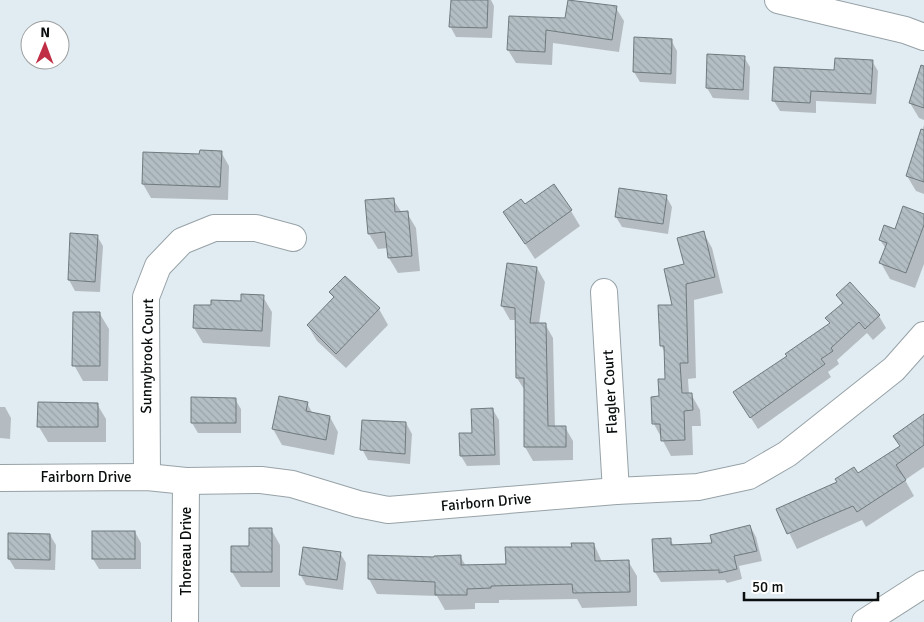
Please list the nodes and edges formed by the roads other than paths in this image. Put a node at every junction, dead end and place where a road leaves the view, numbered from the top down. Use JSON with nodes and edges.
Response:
{"nodes":[{"id":1,"x":778,"y":0,"type":"edge"},
{"id":2,"x":924,"y":37,"type":"edge"},
{"id":3,"x":293,"y":238,"type":"dead end"},
{"id":4,"x":604,"y":292,"type":"dead end"},
{"id":5,"x":924,"y":335,"type":"edge"},
{"id":6,"x":147,"y":477,"type":"junction"},
{"id":7,"x":0,"y":478,"type":"edge"},
{"id":8,"x":186,"y":480,"type":"junction"},
{"id":9,"x":616,"y":491,"type":"junction"},
{"id":10,"x":924,"y":584,"type":"edge"},
{"id":11,"x":186,"y":622,"type":"edge"},
{"id":12,"x":865,"y":622,"type":"edge"}],
"edges":[{"from":1,"to":2,"type":"street"},
{"from":3,"to":6,"type":"street","name":"Sunnybrook Court"},
{"from":4,"to":9,"type":"street","name":"Flagler Court"},
{"from":5,"to":9,"type":"street","name":"Fairborn Drive"},
{"from":6,"to":7,"type":"street","name":"Fairborn Drive"},
{"from":6,"to":8,"type":"street","name":"Fairborn Drive"},
{"from":8,"to":9,"type":"street","name":"Fairborn Drive"},
{"from":8,"to":11,"type":"street","name":"Thoreau Drive"},
{"from":10,"to":12,"type":"street"}]}
